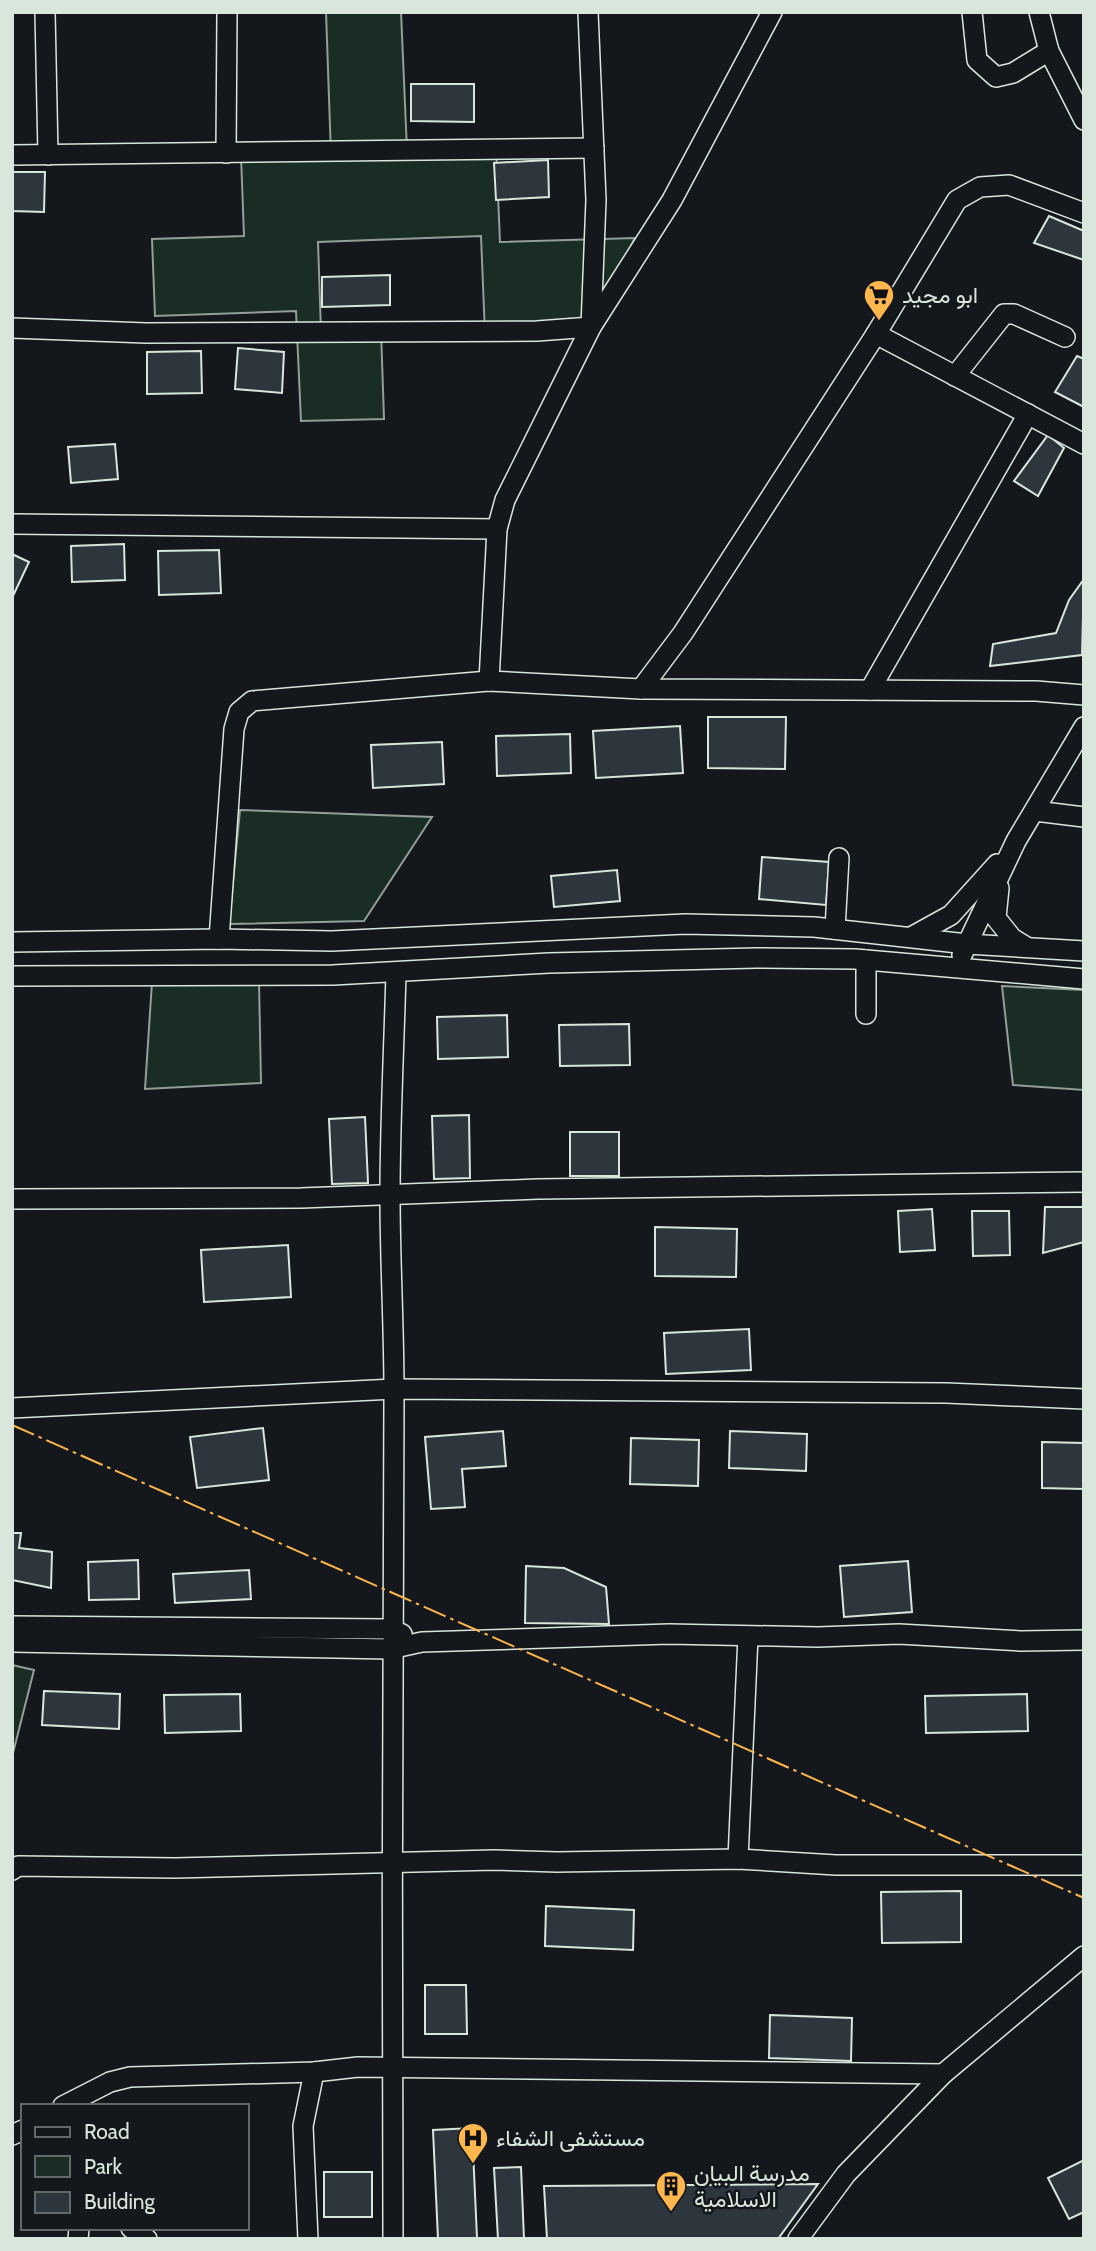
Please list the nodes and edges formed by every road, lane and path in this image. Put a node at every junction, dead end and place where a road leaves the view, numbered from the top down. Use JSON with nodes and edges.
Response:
{"nodes":[{"id":1,"x":45,"y":12,"type":"edge"},
{"id":2,"x":227,"y":12,"type":"edge"},
{"id":3,"x":588,"y":12,"type":"edge"},
{"id":4,"x":772,"y":12,"type":"edge"},
{"id":5,"x":972,"y":12,"type":"edge"},
{"id":6,"x":1039,"y":12,"type":"edge"},
{"id":7,"x":1049,"y":51,"type":"junction"},
{"id":8,"x":1084,"y":120,"type":"edge"},
{"id":9,"x":594,"y":148,"type":"junction"},
{"id":10,"x":226,"y":153,"type":"junction"},
{"id":11,"x":12,"y":155,"type":"edge"},
{"id":12,"x":48,"y":155,"type":"junction"},
{"id":13,"x":1084,"y":213,"type":"edge"},
{"id":14,"x":590,"y":327,"type":"junction"},
{"id":15,"x":12,"y":328,"type":"edge"},
{"id":16,"x":876,"y":334,"type":"junction"},
{"id":17,"x":1065,"y":337,"type":"dead end"},
{"id":18,"x":955,"y":376,"type":"junction"},
{"id":19,"x":1028,"y":414,"type":"junction"},
{"id":20,"x":1084,"y":444,"type":"edge"},
{"id":21,"x":12,"y":524,"type":"edge"},
{"id":22,"x":496,"y":529,"type":"junction"},
{"id":23,"x":489,"y":681,"type":"junction"},
{"id":24,"x":641,"y":689,"type":"junction"},
{"id":25,"x":870,"y":690,"type":"junction"},
{"id":26,"x":1084,"y":695,"type":"edge"},
{"id":27,"x":1084,"y":727,"type":"edge"},
{"id":28,"x":1035,"y":811,"type":"junction"},
{"id":29,"x":1084,"y":817,"type":"edge"},
{"id":30,"x":1016,"y":841,"type":"junction"},
{"id":31,"x":839,"y":858,"type":"dead end"},
{"id":32,"x":835,"y":929,"type":"junction"},
{"id":33,"x":901,"y":936,"type":"junction"},
{"id":34,"x":219,"y":939,"type":"junction"},
{"id":35,"x":332,"y":941,"type":"junction"},
{"id":36,"x":12,"y":942,"type":"edge"},
{"id":37,"x":967,"y":944,"type":"junction"},
{"id":38,"x":1026,"y":946,"type":"junction"},
{"id":39,"x":1084,"y":951,"type":"edge"},
{"id":40,"x":866,"y":960,"type":"junction"},
{"id":41,"x":957,"y":969,"type":"junction"},
{"id":42,"x":396,"y":973,"type":"junction"},
{"id":43,"x":333,"y":975,"type":"junction"},
{"id":44,"x":12,"y":976,"type":"edge"},
{"id":45,"x":1084,"y":979,"type":"edge"},
{"id":46,"x":866,"y":1014,"type":"dead end"},
{"id":47,"x":1084,"y":1182,"type":"edge"},
{"id":48,"x":390,"y":1195,"type":"junction"},
{"id":49,"x":12,"y":1199,"type":"edge"},
{"id":50,"x":394,"y":1389,"type":"junction"},
{"id":51,"x":1084,"y":1399,"type":"edge"},
{"id":52,"x":12,"y":1408,"type":"edge"},
{"id":53,"x":12,"y":1626,"type":"edge"},
{"id":54,"x":748,"y":1636,"type":"junction"},
{"id":55,"x":390,"y":1639,"type":"junction"},
{"id":56,"x":1084,"y":1640,"type":"edge"},
{"id":57,"x":12,"y":1642,"type":"edge"},
{"id":58,"x":738,"y":1859,"type":"junction"},
{"id":59,"x":394,"y":1863,"type":"junction"},
{"id":60,"x":1084,"y":1865,"type":"edge"},
{"id":61,"x":12,"y":1870,"type":"edge"},
{"id":62,"x":1084,"y":1956,"type":"edge"},
{"id":63,"x":392,"y":2066,"type":"junction"},
{"id":64,"x":314,"y":2072,"type":"junction"},
{"id":65,"x":943,"y":2074,"type":"junction"},
{"id":66,"x":67,"y":2104,"type":"edge"},
{"id":67,"x":308,"y":2239,"type":"edge"},
{"id":68,"x":393,"y":2239,"type":"edge"},
{"id":69,"x":798,"y":2239,"type":"edge"}],
"edges":[{"from":1,"to":12,"type":"street"},
{"from":2,"to":10,"type":"street"},
{"from":3,"to":9,"type":"street"},
{"from":4,"to":14,"type":"street"},
{"from":5,"to":7,"type":"street"},
{"from":6,"to":7,"type":"street"},
{"from":7,"to":8,"type":"street"},
{"from":9,"to":10,"type":"street"},
{"from":9,"to":14,"type":"street"},
{"from":10,"to":12,"type":"street"},
{"from":11,"to":12,"type":"street"},
{"from":13,"to":16,"type":"street"},
{"from":14,"to":15,"type":"street"},
{"from":14,"to":22,"type":"street"},
{"from":16,"to":18,"type":"street"},
{"from":16,"to":24,"type":"street"},
{"from":17,"to":18,"type":"street"},
{"from":18,"to":19,"type":"street"},
{"from":19,"to":20,"type":"street"},
{"from":19,"to":25,"type":"street"},
{"from":21,"to":22,"type":"street"},
{"from":22,"to":23,"type":"street"},
{"from":23,"to":24,"type":"street"},
{"from":23,"to":34,"type":"street"},
{"from":24,"to":25,"type":"street"},
{"from":25,"to":26,"type":"street"},
{"from":27,"to":28,"type":"street"},
{"from":28,"to":29,"type":"street"},
{"from":28,"to":30,"type":"street"},
{"from":30,"to":33,"type":"street"},
{"from":30,"to":37,"type":"street"},
{"from":30,"to":38,"type":"street"},
{"from":31,"to":32,"type":"street"},
{"from":32,"to":33,"type":"street"},
{"from":32,"to":35,"type":"street"},
{"from":33,"to":37,"type":"street"},
{"from":34,"to":35,"type":"street"},
{"from":34,"to":36,"type":"street"},
{"from":35,"to":43,"type":"street"},
{"from":37,"to":38,"type":"street"},
{"from":37,"to":41,"type":"street"},
{"from":38,"to":39,"type":"street"},
{"from":40,"to":41,"type":"street"},
{"from":40,"to":42,"type":"street"},
{"from":40,"to":46,"type":"street"},
{"from":41,"to":45,"type":"street"},
{"from":42,"to":43,"type":"street"},
{"from":42,"to":48,"type":"street"},
{"from":43,"to":44,"type":"street"},
{"from":47,"to":48,"type":"street"},
{"from":48,"to":49,"type":"street"},
{"from":48,"to":50,"type":"street"},
{"from":50,"to":51,"type":"street"},
{"from":50,"to":52,"type":"street"},
{"from":50,"to":55,"type":"street"},
{"from":53,"to":55,"type":"street"},
{"from":54,"to":55,"type":"street"},
{"from":54,"to":56,"type":"street"},
{"from":54,"to":58,"type":"street"},
{"from":55,"to":57,"type":"street"},
{"from":55,"to":59,"type":"street"},
{"from":58,"to":59,"type":"street"},
{"from":58,"to":60,"type":"street"},
{"from":59,"to":61,"type":"street"},
{"from":59,"to":63,"type":"street"},
{"from":62,"to":65,"type":"street"},
{"from":63,"to":64,"type":"street"},
{"from":63,"to":65,"type":"street"},
{"from":63,"to":68,"type":"street"},
{"from":64,"to":66,"type":"street"},
{"from":64,"to":67,"type":"street"},
{"from":65,"to":69,"type":"street"}]}
